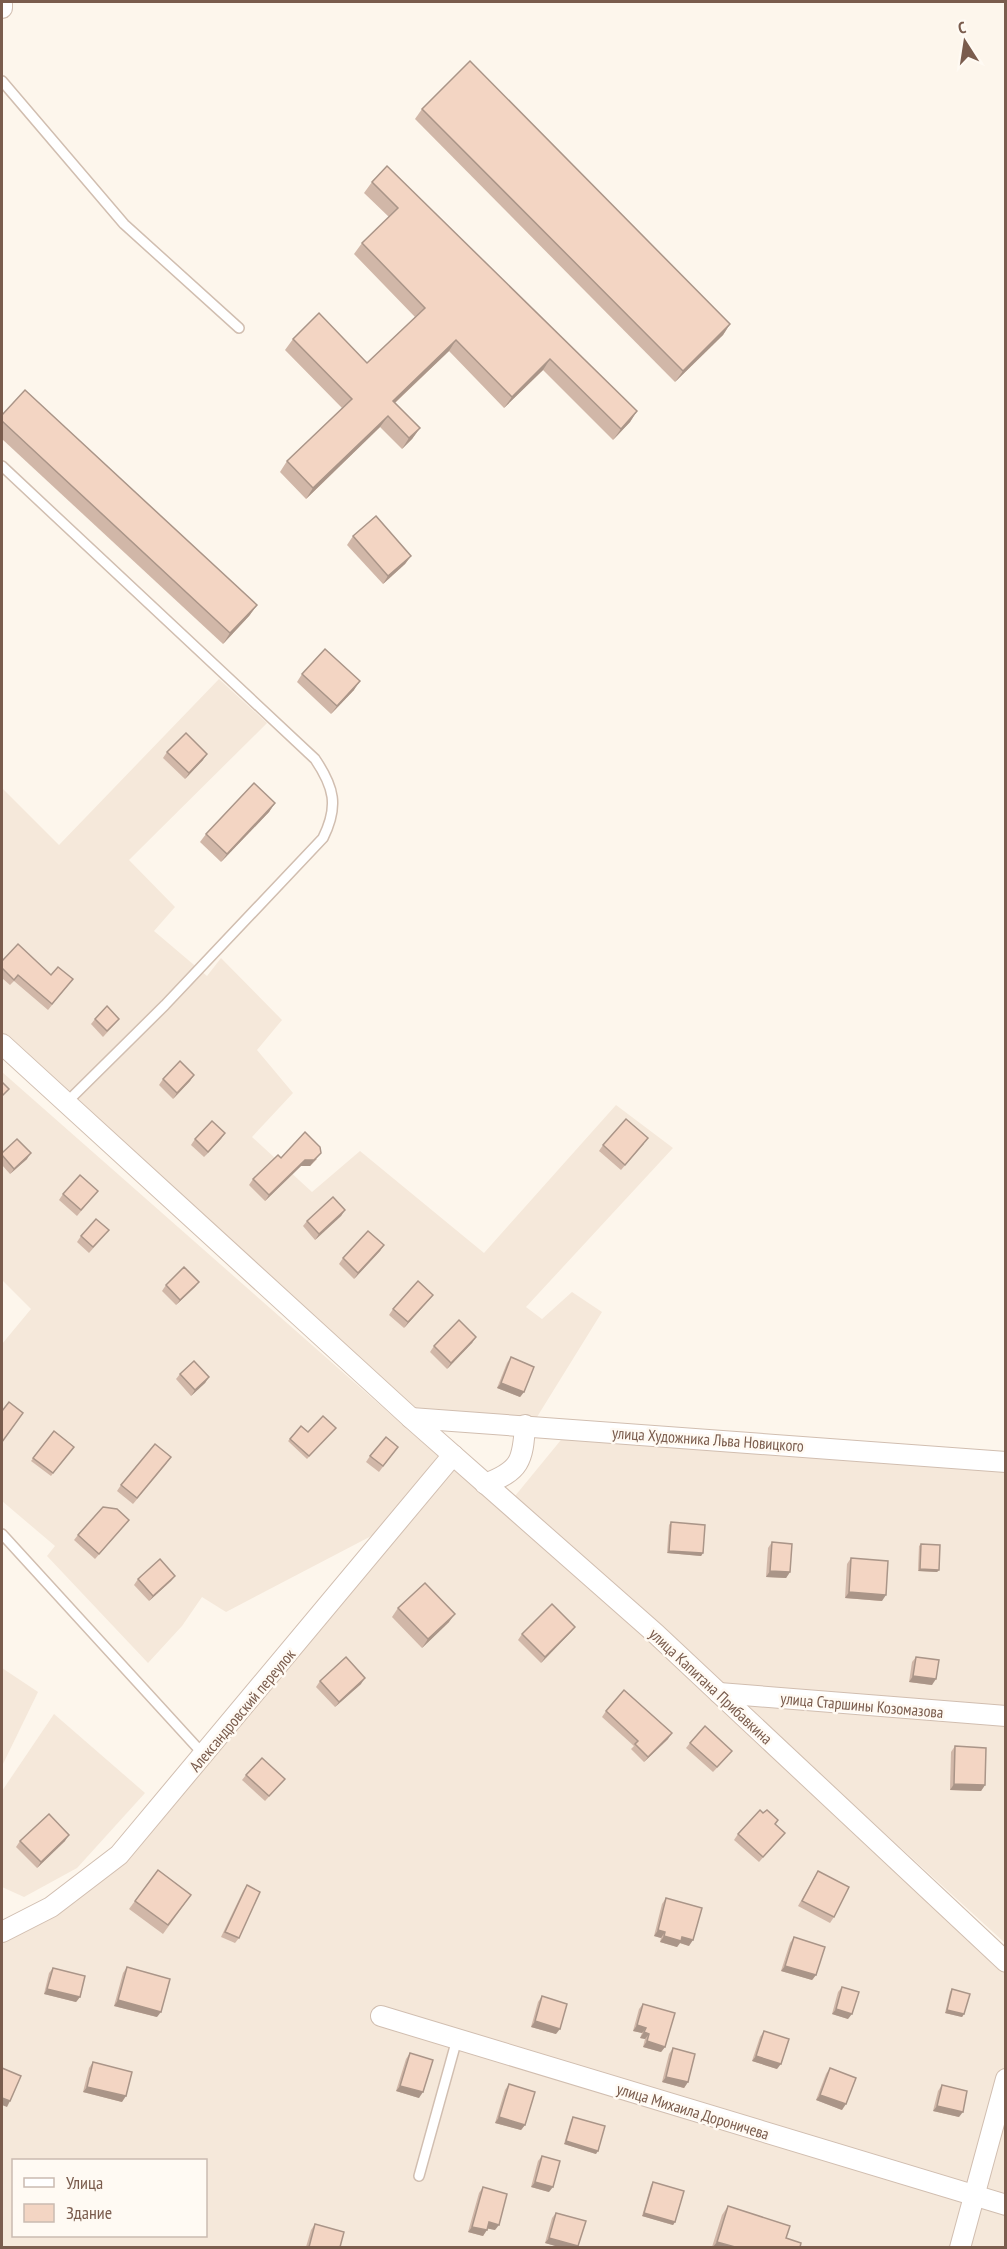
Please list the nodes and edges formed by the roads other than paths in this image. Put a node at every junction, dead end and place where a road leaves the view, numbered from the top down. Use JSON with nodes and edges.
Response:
{"nodes":[{"id":1,"x":10,"y":2,"type":"edge"},
{"id":2,"x":2,"y":6,"type":"edge"},
{"id":3,"x":2,"y":81,"type":"edge"},
{"id":4,"x":239,"y":328,"type":"dead end"},
{"id":5,"x":2,"y":466,"type":"edge"},
{"id":6,"x":2,"y":1044,"type":"edge"},
{"id":7,"x":67,"y":1102,"type":"junction"},
{"id":8,"x":411,"y":1418,"type":"junction"},
{"id":9,"x":525,"y":1425,"type":"junction"},
{"id":10,"x":453,"y":1455,"type":"junction"},
{"id":11,"x":1005,"y":1462,"type":"edge"},
{"id":12,"x":485,"y":1484,"type":"junction"},
{"id":13,"x":2,"y":1534,"type":"edge"},
{"id":14,"x":719,"y":1693,"type":"junction"},
{"id":15,"x":1005,"y":1716,"type":"edge"},
{"id":16,"x":204,"y":1755,"type":"junction"},
{"id":17,"x":2,"y":1932,"type":"edge"},
{"id":18,"x":1005,"y":1962,"type":"edge"},
{"id":19,"x":381,"y":2016,"type":"dead end"},
{"id":20,"x":457,"y":2039,"type":"junction"},
{"id":21,"x":1005,"y":2079,"type":"edge"},
{"id":22,"x":419,"y":2176,"type":"dead end"},
{"id":23,"x":974,"y":2196,"type":"junction"},
{"id":24,"x":1005,"y":2205,"type":"edge"},
{"id":25,"x":960,"y":2247,"type":"edge"}],
"edges":[{"from":1,"to":2,"type":"lane"},
{"from":3,"to":4,"type":"lane"},
{"from":5,"to":7,"type":"lane"},
{"from":6,"to":7,"type":"street","name":"улица Капитана Прибавкина"},
{"from":7,"to":8,"type":"street","name":"улица Капитана Прибавкина"},
{"from":8,"to":9,"type":"street","name":"улица Художника Льва Новицкого"},
{"from":8,"to":10,"type":"street","name":"улица Капитана Прибавкина"},
{"from":9,"to":11,"type":"street","name":"улица Художника Льва Новицкого"},
{"from":9,"to":12,"type":"street"},
{"from":10,"to":12,"type":"street","name":"улица Капитана Прибавкина"},
{"from":10,"to":16,"type":"street","name":"Александровский переулок"},
{"from":12,"to":14,"type":"street","name":"улица Капитана Прибавкина"},
{"from":13,"to":16,"type":"lane"},
{"from":14,"to":15,"type":"street","name":"улица Старшины Козомазова"},
{"from":14,"to":18,"type":"street","name":"улица Капитана Прибавкина"},
{"from":16,"to":17,"type":"street","name":"Александровский переулок"},
{"from":19,"to":20,"type":"street","name":"улица Михаила Дороничева"},
{"from":20,"to":22,"type":"lane"},
{"from":20,"to":23,"type":"street","name":"улица Михаила Дороничева"},
{"from":21,"to":23,"type":"street"},
{"from":23,"to":24,"type":"street","name":"улица Михаила Дороничева"},
{"from":23,"to":25,"type":"street"}]}
